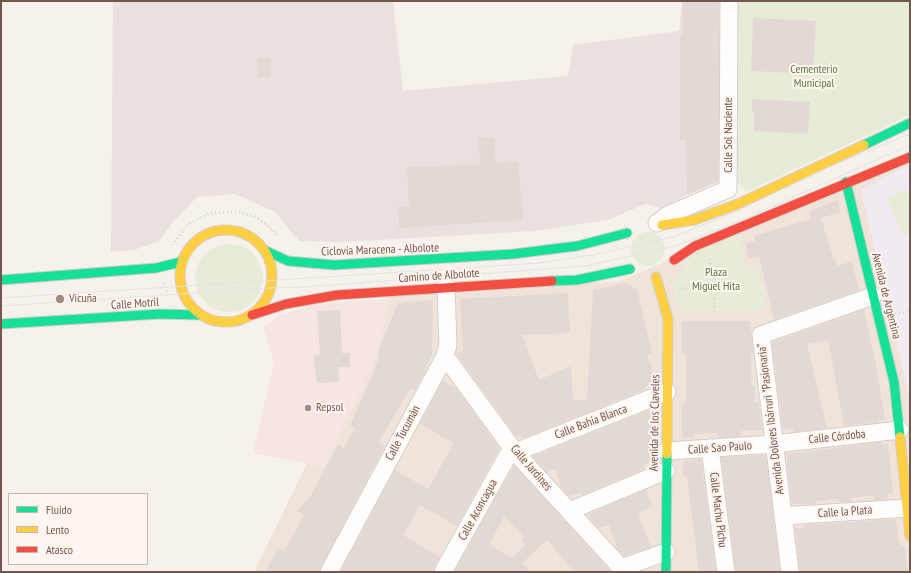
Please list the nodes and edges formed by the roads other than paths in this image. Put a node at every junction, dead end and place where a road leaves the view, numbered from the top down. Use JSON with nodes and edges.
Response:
{"nodes":[{"id":1,"x":729,"y":1,"type":"edge"},
{"id":2,"x":910,"y":123,"type":"edge"},
{"id":3,"x":910,"y":157,"type":"edge"},
{"id":4,"x":846,"y":182,"type":"junction"},
{"id":5,"x":635,"y":226,"type":"dead end"},
{"id":6,"x":659,"y":226,"type":"joint"},
{"id":7,"x":627,"y":233,"type":"junction"},
{"id":8,"x":622,"y":244,"type":"dead end"},
{"id":9,"x":676,"y":246,"type":"dead end"},
{"id":10,"x":264,"y":250,"type":"junction"},
{"id":11,"x":181,"y":262,"type":"junction"},
{"id":12,"x":630,"y":269,"type":"dead end"},
{"id":13,"x":662,"y":271,"type":"junction"},
{"id":14,"x":1,"y":280,"type":"edge"},
{"id":15,"x":446,"y":287,"type":"junction"},
{"id":16,"x":873,"y":296,"type":"junction"},
{"id":17,"x":199,"y":314,"type":"junction"},
{"id":18,"x":252,"y":315,"type":"junction"},
{"id":19,"x":1,"y":324,"type":"edge"},
{"id":20,"x":445,"y":356,"type":"junction"},
{"id":21,"x":667,"y":392,"type":"junction"},
{"id":22,"x":903,"y":434,"type":"edge"},
{"id":23,"x":774,"y":444,"type":"junction"},
{"id":24,"x":710,"y":448,"type":"junction"},
{"id":25,"x":666,"y":451,"type":"junction"},
{"id":26,"x":515,"y":452,"type":"junction"},
{"id":27,"x":666,"y":471,"type":"junction"},
{"id":28,"x":907,"y":508,"type":"junction"},
{"id":29,"x":569,"y":511,"type":"junction"},
{"id":30,"x":783,"y":516,"type":"junction"},
{"id":31,"x":910,"y":536,"type":"edge"},
{"id":32,"x":666,"y":552,"type":"junction"},
{"id":33,"x":623,"y":570,"type":"edge"},
{"id":34,"x":329,"y":572,"type":"edge"},
{"id":35,"x":443,"y":572,"type":"edge"},
{"id":36,"x":666,"y":572,"type":"edge"},
{"id":37,"x":726,"y":572,"type":"edge"},
{"id":38,"x":790,"y":572,"type":"edge"}],
"edges":[{"from":1,"to":6,"type":"street","name":"Calle Sol Naciente"},
{"from":2,"to":6,"type":"street"},
{"from":3,"to":4,"type":"street"},
{"from":4,"to":13,"type":"street"},
{"from":4,"to":16,"type":"street","name":"Avenida de Argentina"},
{"from":5,"to":7,"type":"street"},
{"from":7,"to":8,"type":"street"},
{"from":7,"to":10,"type":"street","name":"Camino de Albolote"},
{"from":9,"to":13,"type":"street"},
{"from":10,"to":11,"type":"street"},
{"from":10,"to":18,"type":"street"},
{"from":11,"to":14,"type":"street"},
{"from":11,"to":17,"type":"street"},
{"from":12,"to":15,"type":"street","name":"Camino de Albolote"},
{"from":13,"to":21,"type":"street","name":"Avenida de los Claveles"},
{"from":15,"to":18,"type":"street","name":"Camino de Albolote"},
{"from":15,"to":20,"type":"street","name":"Calle Tucumán"},
{"from":16,"to":22,"type":"street","name":"Avenida de Argentina"},
{"from":16,"to":23,"type":"street","name":"Avenida Dolores Ibárruri \"Pasionaria\""},
{"from":17,"to":18,"type":"street"},
{"from":17,"to":19,"type":"street","name":"Calle Motril"},
{"from":20,"to":26,"type":"street","name":"Calle Jardines"},
{"from":20,"to":34,"type":"street","name":"Calle Tucumán"},
{"from":21,"to":25,"type":"street","name":"Avenida de los Claveles"},
{"from":21,"to":26,"type":"street","name":"Calle Bahía Blanca"},
{"from":22,"to":23,"type":"street","name":"Calle Córdoba"},
{"from":22,"to":28,"type":"street","name":"Avenida de Argentina"},
{"from":23,"to":24,"type":"street","name":"Calle Sao Paulo"},
{"from":23,"to":30,"type":"street","name":"Avenida Dolores Ibárruri \"Pasionaria\""},
{"from":24,"to":25,"type":"street","name":"Calle Sao Paulo"},
{"from":24,"to":37,"type":"street","name":"Calle Machu Pichu"},
{"from":25,"to":27,"type":"street","name":"Avenida de los Claveles"},
{"from":26,"to":29,"type":"street","name":"Calle Jardines"},
{"from":26,"to":35,"type":"street","name":"Calle Aconcagua"},
{"from":27,"to":29,"type":"street"},
{"from":27,"to":32,"type":"street","name":"Avenida de los Claveles"},
{"from":28,"to":30,"type":"street","name":"Calle la Plata"},
{"from":28,"to":31,"type":"street","name":"Avenida de Argentina"},
{"from":29,"to":33,"type":"street","name":"Calle Jardines"},
{"from":30,"to":38,"type":"street","name":"Avenida Dolores Ibárruri \"Pasionaria\""},
{"from":32,"to":33,"type":"street"},
{"from":32,"to":36,"type":"street","name":"Avenida de los Claveles"}]}
